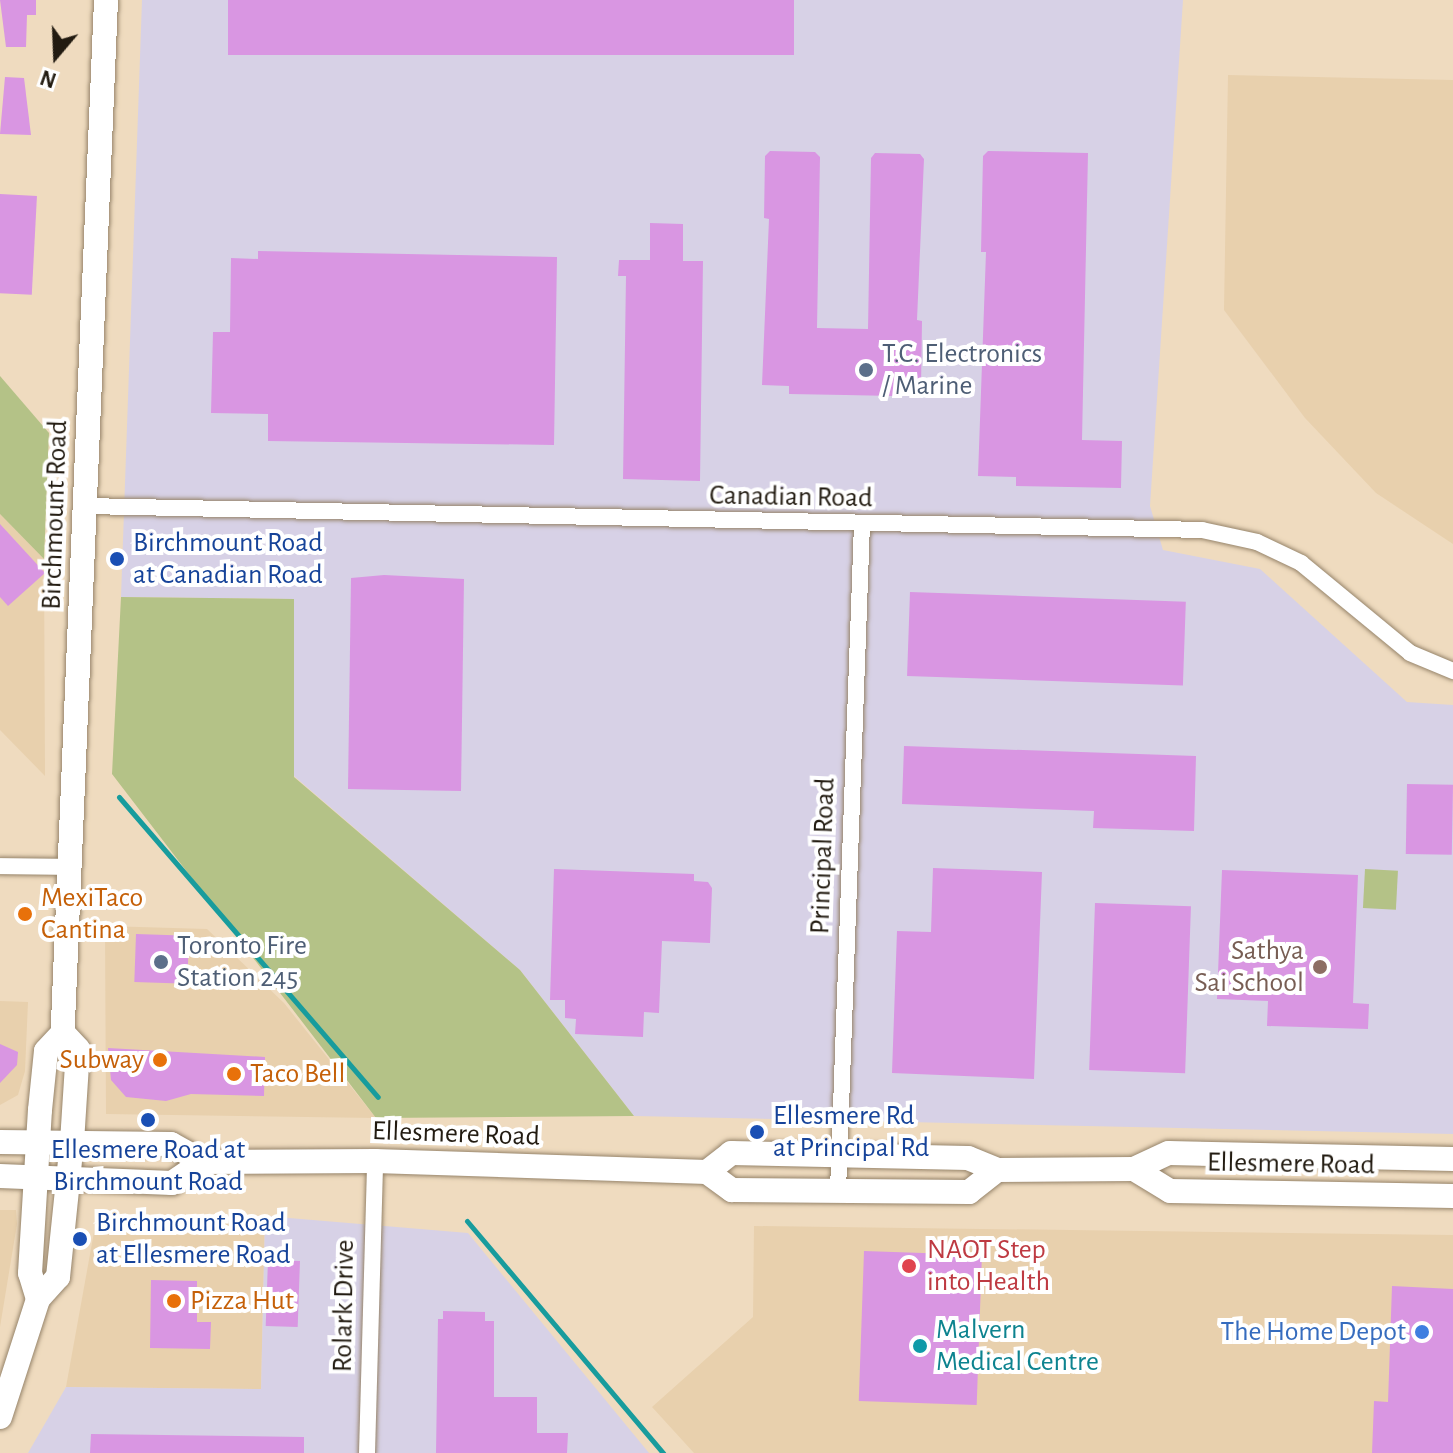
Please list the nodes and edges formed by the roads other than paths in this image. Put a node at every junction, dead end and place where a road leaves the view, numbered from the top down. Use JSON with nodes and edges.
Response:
{"nodes":[{"id":1,"x":106,"y":0,"type":"edge"},
{"id":2,"x":86,"y":506,"type":"junction"},
{"id":3,"x":862,"y":524,"type":"junction"},
{"id":4,"x":1453,"y":671,"type":"edge"},
{"id":5,"x":0,"y":866,"type":"edge"},
{"id":6,"x":70,"y":867,"type":"junction"},
{"id":7,"x":63,"y":1033,"type":"junction"},
{"id":8,"x":0,"y":1142,"type":"edge"},
{"id":9,"x":40,"y":1142,"type":"junction"},
{"id":10,"x":72,"y":1142,"type":"junction"},
{"id":11,"x":837,"y":1156,"type":"junction"},
{"id":12,"x":1453,"y":1159,"type":"edge"},
{"id":13,"x":375,"y":1161,"type":"junction"},
{"id":14,"x":203,"y":1162,"type":"junction"},
{"id":15,"x":1134,"y":1169,"type":"junction"},
{"id":16,"x":997,"y":1170,"type":"junction"},
{"id":17,"x":707,"y":1172,"type":"junction"},
{"id":18,"x":0,"y":1176,"type":"edge"},
{"id":19,"x":39,"y":1177,"type":"junction"},
{"id":20,"x":68,"y":1178,"type":"junction"},
{"id":21,"x":838,"y":1191,"type":"junction"},
{"id":22,"x":1453,"y":1196,"type":"edge"},
{"id":23,"x":38,"y":1299,"type":"junction"},
{"id":24,"x":0,"y":1417,"type":"edge"},
{"id":25,"x":367,"y":1453,"type":"edge"}],
"edges":[{"from":1,"to":2,"type":"main road","name":"Birchmount Road"},
{"from":2,"to":3,"type":"street","name":"Canadian Road"},
{"from":2,"to":6,"type":"main road","name":"Birchmount Road"},
{"from":3,"to":4,"type":"street","name":"Canadian Road"},
{"from":3,"to":11,"type":"street","name":"Principal Road"},
{"from":5,"to":6,"type":"street"},
{"from":6,"to":7,"type":"main road","name":"Birchmount Road"},
{"from":7,"to":9,"type":"main road","name":"Birchmount Road"},
{"from":7,"to":10,"type":"main road","name":"Birchmount Road"},
{"from":8,"to":9,"type":"main road","name":"Ellesmere Road"},
{"from":9,"to":10,"type":"main road","name":"Ellesmere Road"},
{"from":9,"to":19,"type":"main road","name":"Birchmount Road"},
{"from":10,"to":14,"type":"main road","name":"Ellesmere Road"},
{"from":10,"to":20,"type":"main road","name":"Birchmount Road"},
{"from":11,"to":16,"type":"main road","name":"Ellesmere Road"},
{"from":11,"to":17,"type":"main road","name":"Ellesmere Road"},
{"from":11,"to":21,"type":"street","name":"Principal Road"},
{"from":12,"to":15,"type":"main road","name":"Ellesmere Road"},
{"from":13,"to":14,"type":"main road","name":"Ellesmere Road"},
{"from":13,"to":17,"type":"main road","name":"Ellesmere Road"},
{"from":13,"to":25,"type":"street","name":"Rolark Drive"},
{"from":14,"to":20,"type":"main road"},
{"from":15,"to":16,"type":"main road","name":"Ellesmere Road"},
{"from":15,"to":22,"type":"main road","name":"Ellesmere Road"},
{"from":16,"to":21,"type":"main road","name":"Ellesmere Road"},
{"from":17,"to":21,"type":"main road","name":"Ellesmere Road"},
{"from":18,"to":19,"type":"main road"},
{"from":19,"to":20,"type":"main road"},
{"from":19,"to":23,"type":"main road","name":"Birchmount Road"},
{"from":20,"to":23,"type":"main road","name":"Birchmount Road"},
{"from":23,"to":24,"type":"main road","name":"Birchmount Road"}]}
